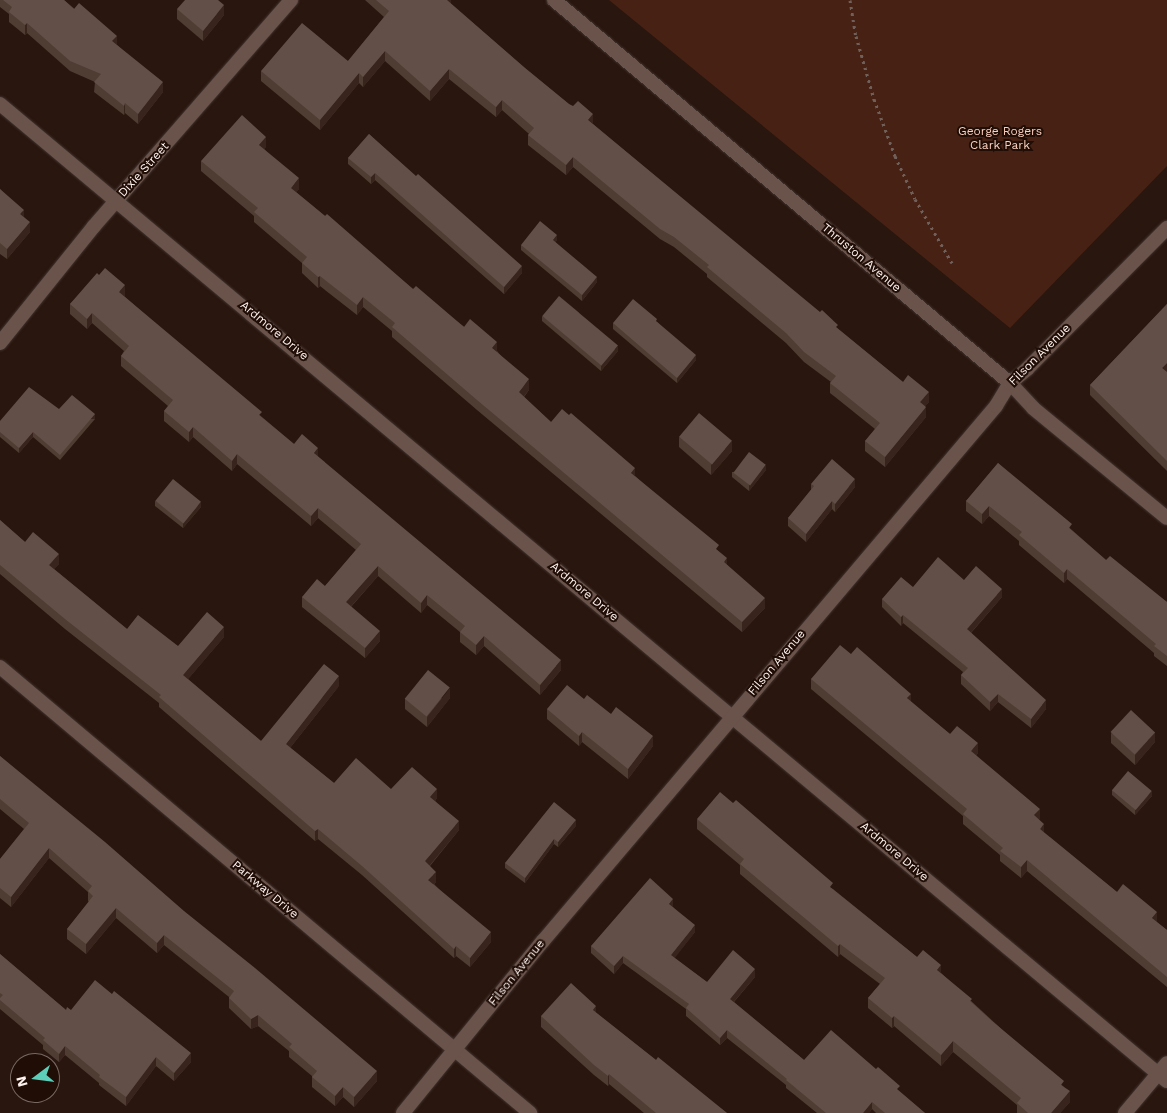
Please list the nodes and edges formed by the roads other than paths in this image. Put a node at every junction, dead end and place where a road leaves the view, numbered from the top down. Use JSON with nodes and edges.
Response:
{"nodes":[{"id":1,"x":291,"y":0,"type":"edge"},
{"id":2,"x":554,"y":0,"type":"edge"},
{"id":3,"x":0,"y":104,"type":"edge"},
{"id":4,"x":116,"y":201,"type":"junction"},
{"id":5,"x":1167,"y":228,"type":"edge"},
{"id":6,"x":0,"y":343,"type":"edge"},
{"id":7,"x":1010,"y":383,"type":"junction"},
{"id":8,"x":1167,"y":518,"type":"edge"},
{"id":9,"x":0,"y":667,"type":"edge"},
{"id":10,"x":732,"y":716,"type":"junction"},
{"id":11,"x":455,"y":1050,"type":"junction"},
{"id":12,"x":1167,"y":1062,"type":"edge"},
{"id":13,"x":1162,"y":1078,"type":"edge"},
{"id":14,"x":402,"y":1113,"type":"edge"},
{"id":15,"x":530,"y":1113,"type":"edge"},
{"id":16,"x":1125,"y":1113,"type":"edge"}],
"edges":[{"from":1,"to":4,"type":"street","name":"Dixie Street"},
{"from":2,"to":7,"type":"street","name":"Thruston Avenue"},
{"from":3,"to":4,"type":"street","name":"Ardmore Drive"},
{"from":4,"to":6,"type":"street","name":"Dixie Street"},
{"from":4,"to":10,"type":"street","name":"Ardmore Drive"},
{"from":5,"to":7,"type":"street","name":"Filson Avenue"},
{"from":7,"to":8,"type":"street","name":"Thruston Avenue"},
{"from":7,"to":10,"type":"street","name":"Filson Avenue"},
{"from":9,"to":11,"type":"street","name":"Parkway Drive"},
{"from":10,"to":11,"type":"street","name":"Filson Avenue"},
{"from":10,"to":13,"type":"street","name":"Ardmore Drive"},
{"from":11,"to":14,"type":"street","name":"Filson Avenue"},
{"from":11,"to":15,"type":"street","name":"Parkway Drive"},
{"from":12,"to":13,"type":"street"},
{"from":13,"to":16,"type":"street"}]}
